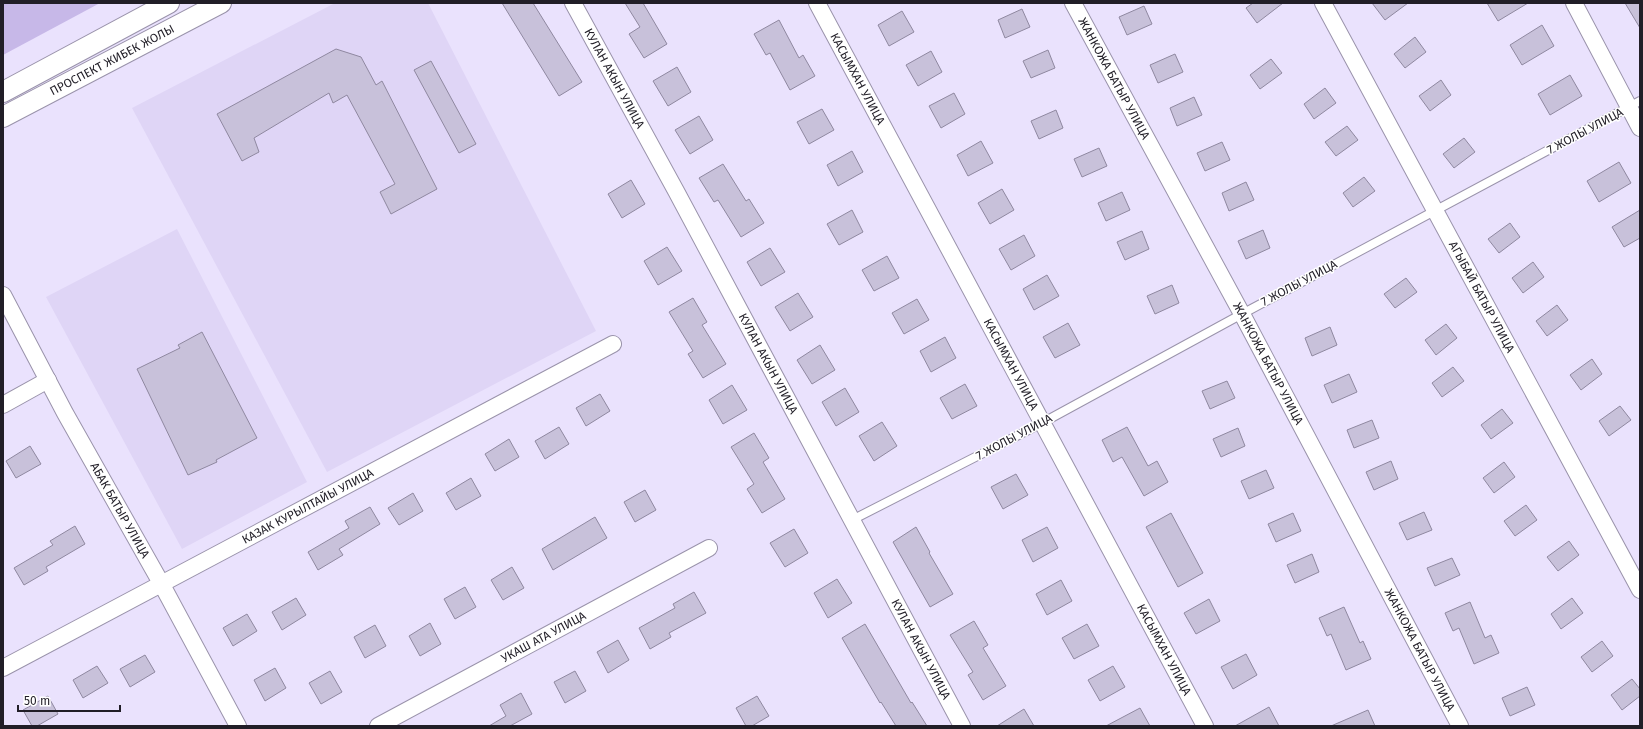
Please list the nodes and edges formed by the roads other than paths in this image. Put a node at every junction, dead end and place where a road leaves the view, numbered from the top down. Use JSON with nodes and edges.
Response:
{"nodes":[{"id":1,"x":170,"y":3,"type":"edge"},
{"id":2,"x":221,"y":3,"type":"edge"},
{"id":3,"x":573,"y":3,"type":"edge"},
{"id":4,"x":817,"y":3,"type":"edge"},
{"id":5,"x":1073,"y":3,"type":"edge"},
{"id":6,"x":1323,"y":3,"type":"edge"},
{"id":7,"x":1574,"y":3,"type":"edge"},
{"id":8,"x":3,"y":92,"type":"edge"},
{"id":9,"x":1634,"y":104,"type":"edge"},
{"id":10,"x":3,"y":117,"type":"edge"},
{"id":11,"x":1640,"y":128,"type":"edge"},
{"id":12,"x":1435,"y":211,"type":"junction"},
{"id":13,"x":3,"y":295,"type":"edge"},
{"id":14,"x":1242,"y":314,"type":"junction"},
{"id":15,"x":613,"y":344,"type":"dead end"},
{"id":16,"x":48,"y":380,"type":"junction"},
{"id":17,"x":3,"y":405,"type":"edge"},
{"id":18,"x":1042,"y":423,"type":"junction"},
{"id":19,"x":852,"y":520,"type":"junction"},
{"id":20,"x":710,"y":548,"type":"dead end"},
{"id":21,"x":161,"y":583,"type":"junction"},
{"id":22,"x":1640,"y":590,"type":"edge"},
{"id":23,"x":3,"y":668,"type":"edge"},
{"id":24,"x":238,"y":726,"type":"edge"},
{"id":25,"x":378,"y":726,"type":"edge"},
{"id":26,"x":962,"y":726,"type":"edge"},
{"id":27,"x":1205,"y":726,"type":"edge"},
{"id":28,"x":1460,"y":726,"type":"edge"}],
"edges":[{"from":1,"to":8,"type":"street","name":"ПРОСПЕКТ ЖИБЕК ЖОЛЫ"},
{"from":2,"to":10,"type":"street","name":"ПРОСПЕКТ ЖИБЕК ЖОЛЫ"},
{"from":3,"to":19,"type":"street","name":"КУЛАН АКЫН УЛИЦА"},
{"from":4,"to":18,"type":"street","name":"КАСЫМХАН УЛИЦА"},
{"from":5,"to":14,"type":"street","name":"ЖАНКОЖА БАТЫР УЛИЦА"},
{"from":6,"to":12,"type":"street","name":"АГЫБАЙ БАТЫР УЛИЦА"},
{"from":7,"to":9,"type":"street"},
{"from":9,"to":11,"type":"street"},
{"from":9,"to":12,"type":"lane","name":"7 ЖОЛЫ УЛИЦА"},
{"from":12,"to":14,"type":"lane","name":"7 ЖОЛЫ УЛИЦА"},
{"from":12,"to":22,"type":"street","name":"АГЫБАЙ БАТЫР УЛИЦА"},
{"from":13,"to":16,"type":"street","name":"АБАК БАТЫР УЛИЦА"},
{"from":14,"to":18,"type":"lane","name":"7 ЖОЛЫ УЛИЦА"},
{"from":14,"to":28,"type":"street","name":"ЖАНКОЖА БАТЫР УЛИЦА"},
{"from":15,"to":21,"type":"street","name":"КАЗАК КУРЫЛТАЙЫ УЛИЦА"},
{"from":16,"to":17,"type":"street"},
{"from":16,"to":21,"type":"street","name":"АБАК БАТЫР УЛИЦА"},
{"from":18,"to":19,"type":"lane","name":"7 ЖОЛЫ УЛИЦА"},
{"from":18,"to":27,"type":"street","name":"КАСЫМХАН УЛИЦА"},
{"from":19,"to":26,"type":"street","name":"КУЛАН АКЫН УЛИЦА"},
{"from":20,"to":25,"type":"street","name":"УКАШ АТА УЛИЦА"},
{"from":21,"to":23,"type":"street","name":"КАЗАК КУРЫЛТАЙЫ УЛИЦА"},
{"from":21,"to":24,"type":"street","name":"АБАК БАТЫР УЛИЦА"}]}
